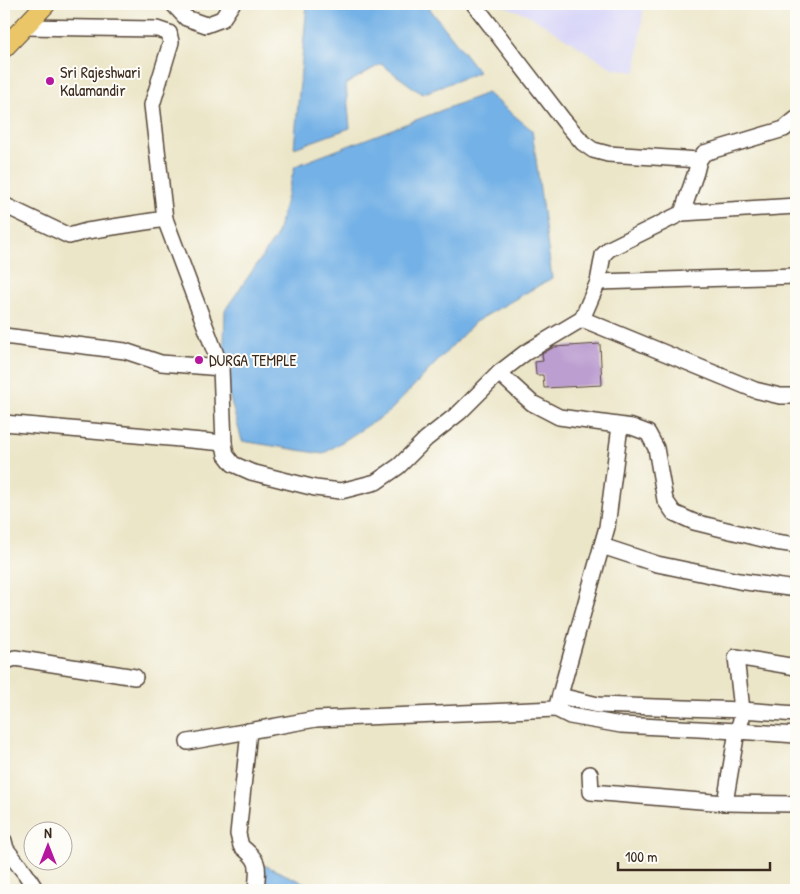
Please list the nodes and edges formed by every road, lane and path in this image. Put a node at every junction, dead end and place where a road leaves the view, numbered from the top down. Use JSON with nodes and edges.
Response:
{"nodes":[{"id":1,"x":46,"y":4,"type":"edge"},
{"id":2,"x":173,"y":4,"type":"edge"},
{"id":3,"x":232,"y":4,"type":"edge"},
{"id":4,"x":474,"y":4,"type":"edge"},
{"id":5,"x":186,"y":18,"type":"junction"},
{"id":6,"x":24,"y":27,"type":"junction"},
{"id":7,"x":169,"y":33,"type":"junction"},
{"id":8,"x":4,"y":48,"type":"edge"},
{"id":9,"x":796,"y":119,"type":"edge"},
{"id":10,"x":699,"y":160,"type":"junction"},
{"id":11,"x":4,"y":205,"type":"edge"},
{"id":12,"x":796,"y":206,"type":"edge"},
{"id":13,"x":682,"y":213,"type":"junction"},
{"id":14,"x":164,"y":219,"type":"junction"},
{"id":15,"x":796,"y":276,"type":"edge"},
{"id":16,"x":598,"y":282,"type":"junction"},
{"id":17,"x":582,"y":319,"type":"junction"},
{"id":18,"x":4,"y":336,"type":"edge"},
{"id":19,"x":221,"y":368,"type":"junction"},
{"id":20,"x":499,"y":373,"type":"junction"},
{"id":21,"x":796,"y":396,"type":"edge"},
{"id":22,"x":4,"y":423,"type":"edge"},
{"id":23,"x":620,"y":426,"type":"junction"},
{"id":24,"x":224,"y":444,"type":"junction"},
{"id":25,"x":796,"y":545,"type":"edge"},
{"id":26,"x":602,"y":546,"type":"junction"},
{"id":27,"x":796,"y":589,"type":"edge"},
{"id":28,"x":4,"y":662,"type":"edge"},
{"id":29,"x":796,"y":667,"type":"edge"},
{"id":30,"x":135,"y":677,"type":"dead end"},
{"id":31,"x":558,"y":702,"type":"junction"},
{"id":32,"x":742,"y":710,"type":"junction"},
{"id":33,"x":796,"y":714,"type":"edge"},
{"id":34,"x":249,"y":731,"type":"junction"},
{"id":35,"x":737,"y":731,"type":"junction"},
{"id":36,"x":796,"y":735,"type":"edge"},
{"id":37,"x":188,"y":742,"type":"dead end"},
{"id":38,"x":590,"y":774,"type":"dead end"},
{"id":39,"x":725,"y":803,"type":"junction"},
{"id":40,"x":796,"y":804,"type":"edge"},
{"id":41,"x":4,"y":841,"type":"edge"},
{"id":42,"x":36,"y":890,"type":"edge"},
{"id":43,"x":256,"y":890,"type":"edge"}],
"edges":[{"from":1,"to":6,"type":"main road"},
{"from":2,"to":5,"type":"street"},
{"from":3,"to":5,"type":"street"},
{"from":4,"to":10,"type":"street"},
{"from":5,"to":7,"type":"street"},
{"from":6,"to":7,"type":"street"},
{"from":6,"to":8,"type":"main road"},
{"from":7,"to":14,"type":"street"},
{"from":9,"to":10,"type":"street"},
{"from":10,"to":13,"type":"street"},
{"from":11,"to":14,"type":"street"},
{"from":12,"to":13,"type":"street"},
{"from":13,"to":16,"type":"street"},
{"from":14,"to":19,"type":"street"},
{"from":15,"to":16,"type":"street"},
{"from":16,"to":17,"type":"street"},
{"from":17,"to":20,"type":"street"},
{"from":17,"to":21,"type":"street"},
{"from":18,"to":19,"type":"street"},
{"from":19,"to":24,"type":"street"},
{"from":20,"to":23,"type":"street"},
{"from":20,"to":24,"type":"street"},
{"from":22,"to":24,"type":"street"},
{"from":23,"to":25,"type":"street"},
{"from":23,"to":26,"type":"street"},
{"from":26,"to":27,"type":"street"},
{"from":26,"to":31,"type":"street"},
{"from":28,"to":30,"type":"street"},
{"from":29,"to":32,"type":"street"},
{"from":31,"to":32,"type":"street"},
{"from":31,"to":34,"type":"street"},
{"from":31,"to":35,"type":"street"},
{"from":32,"to":33,"type":"street"},
{"from":32,"to":35,"type":"street"},
{"from":34,"to":37,"type":"street"},
{"from":34,"to":43,"type":"street"},
{"from":35,"to":36,"type":"street"},
{"from":35,"to":39,"type":"street"},
{"from":38,"to":39,"type":"street"},
{"from":39,"to":40,"type":"street"},
{"from":41,"to":42,"type":"street"}]}
